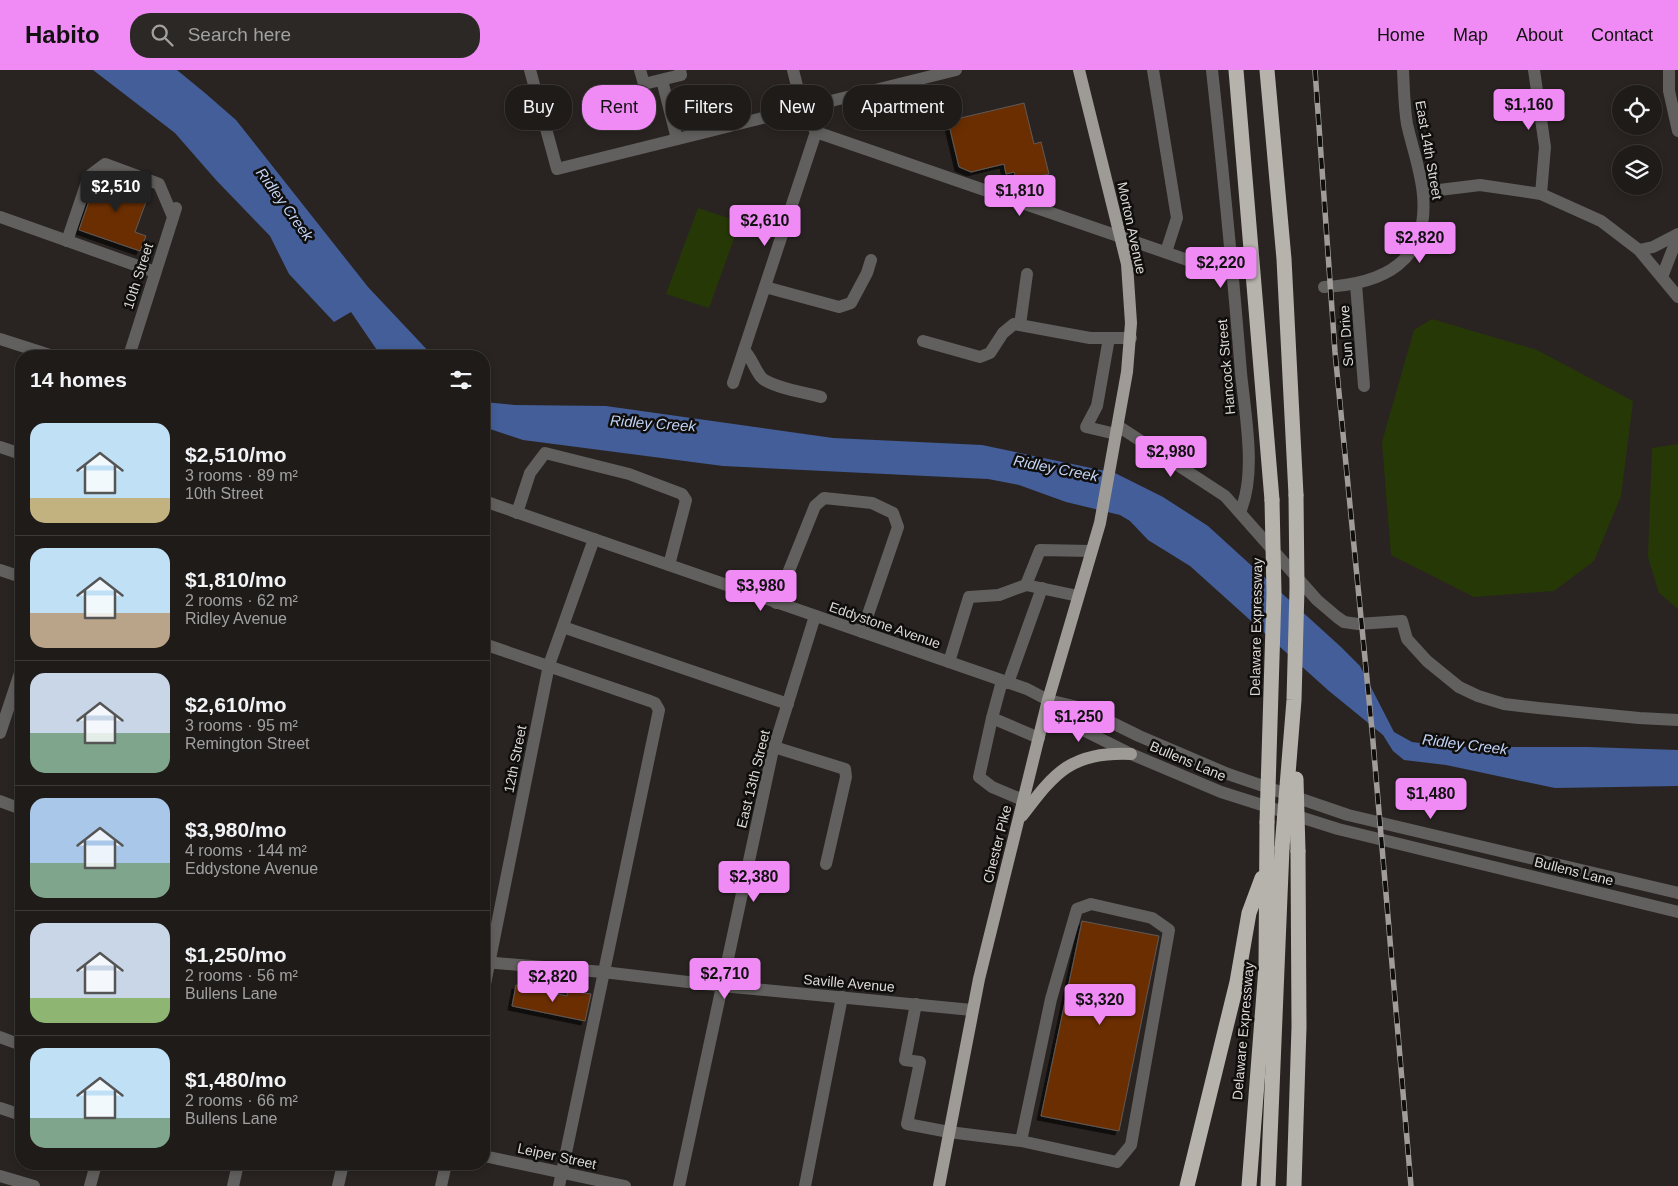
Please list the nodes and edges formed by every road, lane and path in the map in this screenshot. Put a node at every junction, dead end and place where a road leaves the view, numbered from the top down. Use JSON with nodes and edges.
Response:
{"nodes":[{"id":1,"x":530,"y":70,"type":"edge"},
{"id":2,"x":640,"y":70,"type":"edge"},
{"id":3,"x":680,"y":70,"type":"edge"},
{"id":4,"x":793,"y":70,"type":"edge"},
{"id":5,"x":956,"y":70,"type":"edge"},
{"id":6,"x":1079,"y":70,"type":"edge"},
{"id":7,"x":1153,"y":70,"type":"edge"},
{"id":8,"x":1212,"y":70,"type":"edge"},
{"id":9,"x":1236,"y":70,"type":"edge"},
{"id":10,"x":1268,"y":70,"type":"edge"},
{"id":11,"x":1403,"y":70,"type":"edge"},
{"id":12,"x":1534,"y":70,"type":"edge"},
{"id":13,"x":1669,"y":70,"type":"edge"},
{"id":14,"x":662,"y":80,"type":"junction"},
{"id":15,"x":797,"y":85,"type":"edge"},
{"id":16,"x":833,"y":102,"type":"edge"},
{"id":17,"x":761,"y":120,"type":"edge"},
{"id":18,"x":1678,"y":131,"type":"edge"},
{"id":19,"x":816,"y":132,"type":"joint"},
{"id":20,"x":677,"y":139,"type":"junction"},
{"id":21,"x":1423,"y":192,"type":"junction"},
{"id":22,"x":1541,"y":194,"type":"junction"},
{"id":23,"x":0,"y":216,"type":"edge"},
{"id":24,"x":1678,"y":235,"type":"edge"},
{"id":25,"x":1121,"y":237,"type":"junction"},
{"id":26,"x":67,"y":241,"type":"junction"},
{"id":27,"x":1639,"y":250,"type":"junction"},
{"id":28,"x":1166,"y":252,"type":"junction"},
{"id":29,"x":872,"y":260,"type":"dead end"},
{"id":30,"x":155,"y":272,"type":"junction"},
{"id":31,"x":1027,"y":274,"type":"dead end"},
{"id":32,"x":1234,"y":276,"type":"junction"},
{"id":33,"x":1662,"y":277,"type":"junction"},
{"id":34,"x":1353,"y":284,"type":"junction"},
{"id":35,"x":765,"y":287,"type":"junction"},
{"id":36,"x":1324,"y":287,"type":"dead end"},
{"id":37,"x":1678,"y":297,"type":"edge"},
{"id":38,"x":1020,"y":325,"type":"junction"},
{"id":39,"x":1109,"y":338,"type":"junction"},
{"id":40,"x":1131,"y":338,"type":"junction"},
{"id":41,"x":0,"y":339,"type":"edge"},
{"id":42,"x":923,"y":341,"type":"dead end"},
{"id":43,"x":34,"y":350,"type":"edge"},
{"id":44,"x":131,"y":350,"type":"edge"},
{"id":45,"x":744,"y":350,"type":"junction"},
{"id":46,"x":732,"y":383,"type":"dead end"},
{"id":47,"x":1364,"y":386,"type":"dead end"},
{"id":48,"x":821,"y":397,"type":"dead end"},
{"id":49,"x":1117,"y":430,"type":"junction"},
{"id":50,"x":0,"y":447,"type":"edge"},
{"id":51,"x":15,"y":452,"type":"edge"},
{"id":52,"x":490,"y":503,"type":"edge"},
{"id":53,"x":1240,"y":512,"type":"junction"},
{"id":54,"x":517,"y":513,"type":"junction"},
{"id":55,"x":1102,"y":513,"type":"joint"},
{"id":56,"x":594,"y":539,"type":"junction"},
{"id":57,"x":1092,"y":551,"type":"junction"},
{"id":58,"x":669,"y":566,"type":"junction"},
{"id":59,"x":0,"y":570,"type":"edge"},
{"id":60,"x":15,"y":575,"type":"edge"},
{"id":61,"x":1026,"y":585,"type":"junction"},
{"id":62,"x":1042,"y":588,"type":"junction"},
{"id":63,"x":1078,"y":596,"type":"junction"},
{"id":64,"x":776,"y":603,"type":"junction"},
{"id":65,"x":814,"y":616,"type":"junction"},
{"id":66,"x":562,"y":626,"type":"junction"},
{"id":67,"x":862,"y":632,"type":"junction"},
{"id":68,"x":490,"y":646,"type":"edge"},
{"id":69,"x":949,"y":662,"type":"junction"},
{"id":70,"x":549,"y":665,"type":"junction"},
{"id":71,"x":1005,"y":682,"type":"junction"},
{"id":72,"x":15,"y":688,"type":"edge"},
{"id":73,"x":1048,"y":700,"type":"junction"},
{"id":74,"x":1294,"y":700,"type":"junction"},
{"id":75,"x":788,"y":704,"type":"junction"},
{"id":76,"x":992,"y":718,"type":"junction"},
{"id":77,"x":1678,"y":720,"type":"edge"},
{"id":78,"x":0,"y":732,"type":"edge"},
{"id":79,"x":1039,"y":738,"type":"junction"},
{"id":80,"x":774,"y":747,"type":"junction"},
{"id":81,"x":1131,"y":754,"type":"junction"},
{"id":82,"x":1023,"y":800,"type":"junction"},
{"id":83,"x":0,"y":801,"type":"edge"},
{"id":84,"x":15,"y":807,"type":"edge"},
{"id":85,"x":1018,"y":822,"type":"junction"},
{"id":86,"x":826,"y":864,"type":"dead end"},
{"id":87,"x":1266,"y":867,"type":"junction"},
{"id":88,"x":1678,"y":893,"type":"edge"},
{"id":89,"x":1678,"y":912,"type":"edge"},
{"id":90,"x":490,"y":944,"type":"edge"},
{"id":91,"x":490,"y":963,"type":"edge"},
{"id":92,"x":603,"y":972,"type":"junction"},
{"id":93,"x":722,"y":986,"type":"junction"},
{"id":94,"x":842,"y":997,"type":"junction"},
{"id":95,"x":916,"y":1004,"type":"junction"},
{"id":96,"x":972,"y":1010,"type":"junction"},
{"id":97,"x":0,"y":1038,"type":"edge"},
{"id":98,"x":15,"y":1043,"type":"edge"},
{"id":99,"x":0,"y":1108,"type":"edge"},
{"id":100,"x":15,"y":1113,"type":"edge"},
{"id":101,"x":949,"y":1132,"type":"junction"},
{"id":102,"x":1021,"y":1142,"type":"junction"},
{"id":103,"x":490,"y":1157,"type":"edge"},
{"id":104,"x":94,"y":1170,"type":"edge"},
{"id":105,"x":237,"y":1170,"type":"edge"},
{"id":106,"x":342,"y":1170,"type":"edge"},
{"id":107,"x":445,"y":1170,"type":"edge"},
{"id":108,"x":562,"y":1172,"type":"junction"},
{"id":109,"x":0,"y":1176,"type":"edge"},
{"id":110,"x":34,"y":1186,"type":"edge"},
{"id":111,"x":90,"y":1186,"type":"edge"},
{"id":112,"x":233,"y":1186,"type":"edge"},
{"id":113,"x":338,"y":1186,"type":"edge"},
{"id":114,"x":442,"y":1186,"type":"edge"},
{"id":115,"x":559,"y":1186,"type":"edge"},
{"id":116,"x":625,"y":1186,"type":"edge"},
{"id":117,"x":679,"y":1186,"type":"edge"},
{"id":118,"x":805,"y":1186,"type":"edge"},
{"id":119,"x":939,"y":1186,"type":"edge"},
{"id":120,"x":1187,"y":1186,"type":"edge"},
{"id":121,"x":1249,"y":1186,"type":"edge"},
{"id":122,"x":1268,"y":1186,"type":"edge"},
{"id":123,"x":1294,"y":1186,"type":"edge"}],
"edges":[{"from":1,"to":20,"type":"street"},
{"from":2,"to":14,"type":"street"},
{"from":3,"to":14,"type":"street"},
{"from":4,"to":15,"type":"street"},
{"from":5,"to":16,"type":"street"},
{"from":6,"to":25,"type":"main road","name":"Morton Avenue"},
{"from":7,"to":28,"type":"street"},
{"from":8,"to":32,"type":"street","name":"Hancock Street"},
{"from":9,"to":87,"type":"highway","name":"Delaware Expressway","bridge":true},
{"from":10,"to":74,"type":"highway","name":"Delaware Expressway","bridge":true},
{"from":11,"to":21,"type":"street","name":"East 14th Street"},
{"from":12,"to":22,"type":"street"},
{"from":13,"to":18,"type":"street"},
{"from":14,"to":20,"type":"street"},
{"from":17,"to":20,"type":"street"},
{"from":19,"to":25,"type":"street"},
{"from":19,"to":35,"type":"street"},
{"from":21,"to":22,"type":"street"},
{"from":21,"to":34,"type":"street","name":"East 14th Street"},
{"from":22,"to":27,"type":"street"},
{"from":23,"to":26,"type":"street"},
{"from":24,"to":27,"type":"street"},
{"from":24,"to":33,"type":"street"},
{"from":25,"to":28,"type":"street"},
{"from":25,"to":40,"type":"main road","name":"Morton Avenue"},
{"from":26,"to":30,"type":"street"},
{"from":26,"to":30,"type":"street","name":"10th Street"},
{"from":27,"to":33,"type":"street"},
{"from":28,"to":32,"type":"street"},
{"from":29,"to":35,"type":"street"},
{"from":30,"to":44,"type":"street","name":"10th Street"},
{"from":31,"to":38,"type":"street"},
{"from":32,"to":53,"type":"street","name":"Hancock Street"},
{"from":33,"to":37,"type":"street"},
{"from":34,"to":36,"type":"street","name":"East 14th Street"},
{"from":34,"to":47,"type":"street","name":"Sun Drive"},
{"from":35,"to":45,"type":"street"},
{"from":38,"to":39,"type":"street"},
{"from":38,"to":42,"type":"street"},
{"from":39,"to":40,"type":"street"},
{"from":39,"to":49,"type":"street"},
{"from":40,"to":49,"type":"main road","name":"Morton Avenue"},
{"from":41,"to":43,"type":"street"},
{"from":45,"to":46,"type":"street"},
{"from":45,"to":48,"type":"street"},
{"from":49,"to":53,"type":"street"},
{"from":49,"to":55,"type":"main road","name":"Morton Avenue"},
{"from":50,"to":51,"type":"street"},
{"from":52,"to":54,"type":"street","name":"Eddystone Avenue"},
{"from":53,"to":77,"type":"street"},
{"from":54,"to":56,"type":"street","name":"Eddystone Avenue"},
{"from":54,"to":58,"type":"street"},
{"from":55,"to":57,"type":"main road","name":"Chester Pike"},
{"from":56,"to":58,"type":"street","name":"Eddystone Avenue"},
{"from":56,"to":66,"type":"street","name":"12th Street"},
{"from":57,"to":61,"type":"street"},
{"from":57,"to":63,"type":"main road","name":"Chester Pike"},
{"from":58,"to":64,"type":"street","name":"Eddystone Avenue"},
{"from":59,"to":60,"type":"street"},
{"from":61,"to":62,"type":"street"},
{"from":61,"to":69,"type":"street"},
{"from":62,"to":63,"type":"street"},
{"from":62,"to":71,"type":"street"},
{"from":63,"to":73,"type":"main road","name":"Chester Pike"},
{"from":64,"to":65,"type":"street","name":"Eddystone Avenue"},
{"from":64,"to":67,"type":"street"},
{"from":65,"to":67,"type":"street","name":"Eddystone Avenue"},
{"from":65,"to":75,"type":"street","name":"East 13th Street"},
{"from":66,"to":70,"type":"street","name":"12th Street"},
{"from":66,"to":75,"type":"street"},
{"from":67,"to":69,"type":"street","name":"Eddystone Avenue"},
{"from":68,"to":70,"type":"street"},
{"from":69,"to":71,"type":"street","name":"Eddystone Avenue"},
{"from":70,"to":90,"type":"street","name":"12th Street"},
{"from":70,"to":92,"type":"street"},
{"from":71,"to":73,"type":"street","name":"Eddystone Avenue"},
{"from":71,"to":76,"type":"street"},
{"from":72,"to":78,"type":"street"},
{"from":73,"to":79,"type":"main road","name":"Chester Pike"},
{"from":73,"to":81,"type":"street","name":"Bullens Lane"},
{"from":73,"to":88,"type":"street","name":"Bullens Lane"},
{"from":74,"to":122,"type":"highway","name":"Delaware Expressway","bridge":true},
{"from":74,"to":123,"type":"highway","bridge":true},
{"from":75,"to":80,"type":"street","name":"East 13th Street"},
{"from":76,"to":79,"type":"street"},
{"from":76,"to":82,"type":"street"},
{"from":79,"to":82,"type":"main road","name":"Chester Pike"},
{"from":80,"to":86,"type":"street"},
{"from":80,"to":93,"type":"street","name":"East 13th Street"},
{"from":81,"to":85,"type":"main road"},
{"from":81,"to":89,"type":"street","name":"Bullens Lane"},
{"from":82,"to":85,"type":"main road","name":"Chester Pike"},
{"from":83,"to":84,"type":"street"},
{"from":85,"to":96,"type":"main road","name":"Chester Pike"},
{"from":87,"to":120,"type":"highway"},
{"from":87,"to":121,"type":"highway","name":"Delaware Expressway"},
{"from":91,"to":92,"type":"street","name":"Saville Avenue"},
{"from":92,"to":93,"type":"street","name":"Saville Avenue"},
{"from":92,"to":108,"type":"street"},
{"from":93,"to":94,"type":"street","name":"Saville Avenue"},
{"from":93,"to":117,"type":"street","name":"East 13th Street"},
{"from":94,"to":95,"type":"street","name":"Saville Avenue"},
{"from":94,"to":118,"type":"street"},
{"from":95,"to":96,"type":"street","name":"Saville Avenue"},
{"from":95,"to":101,"type":"street"},
{"from":96,"to":101,"type":"main road","name":"Chester Pike"},
{"from":97,"to":98,"type":"street"},
{"from":99,"to":100,"type":"street"},
{"from":101,"to":102,"type":"street"},
{"from":101,"to":119,"type":"main road","name":"Chester Pike"},
{"from":102,"to":102,"type":"street"},
{"from":103,"to":108,"type":"street","name":"Leiper Street"},
{"from":104,"to":111,"type":"street"},
{"from":105,"to":112,"type":"street"},
{"from":106,"to":113,"type":"street"},
{"from":107,"to":114,"type":"street"},
{"from":108,"to":115,"type":"street"},
{"from":108,"to":116,"type":"street","name":"Leiper Street"},
{"from":109,"to":110,"type":"street"}]}
